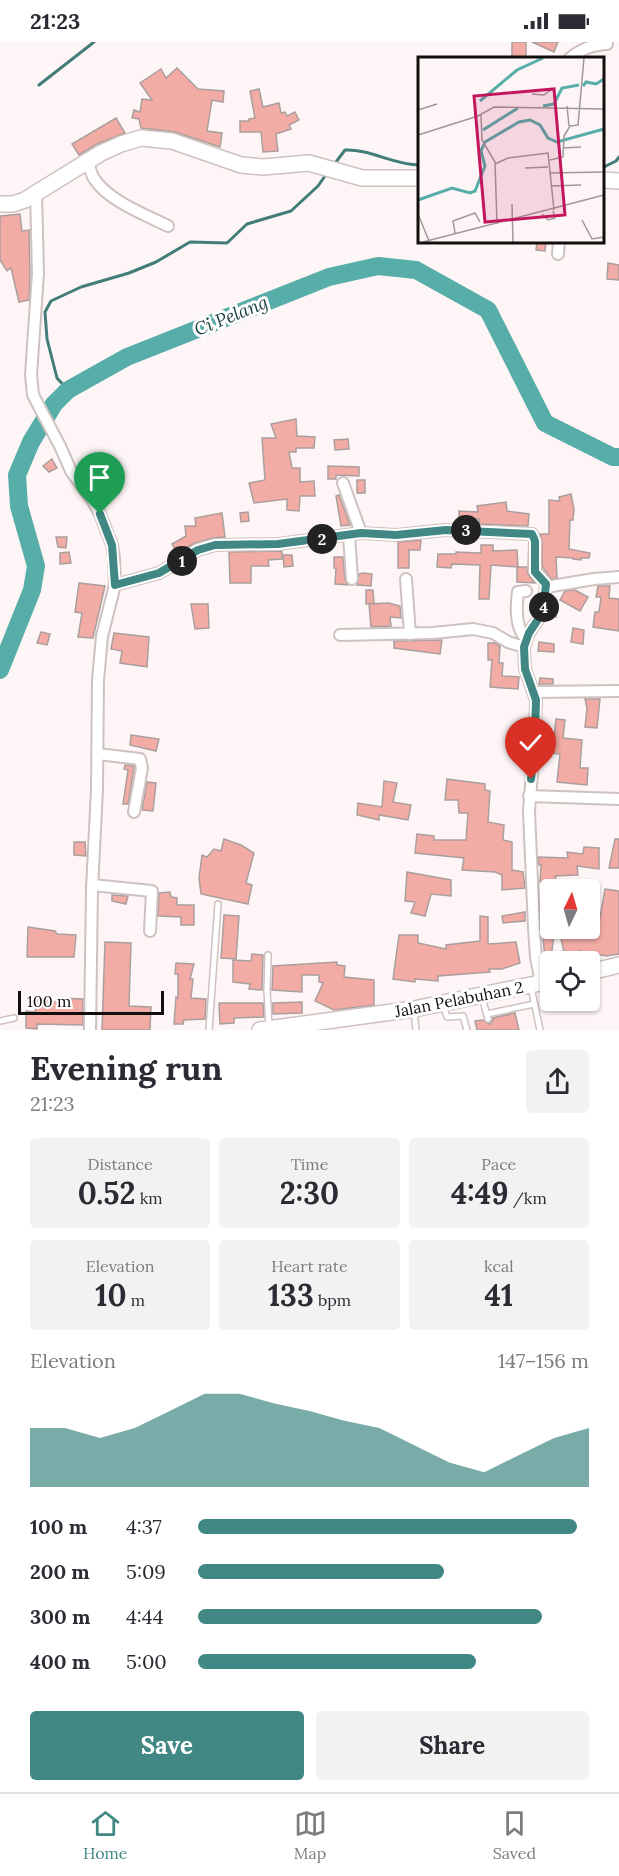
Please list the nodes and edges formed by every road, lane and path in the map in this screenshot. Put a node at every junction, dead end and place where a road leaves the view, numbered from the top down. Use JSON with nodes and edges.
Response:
{"nodes":[{"id":1,"x":607,"y":44,"type":"dead end"},
{"id":2,"x":572,"y":57,"type":"edge"},
{"id":3,"x":88,"y":162,"type":"junction"},
{"id":4,"x":418,"y":178,"type":"edge"},
{"id":5,"x":604,"y":180,"type":"edge"},
{"id":6,"x":619,"y":181,"type":"edge"},
{"id":7,"x":36,"y":193,"type":"junction"},
{"id":8,"x":0,"y":204,"type":"edge"},
{"id":9,"x":168,"y":226,"type":"dead end"},
{"id":10,"x":559,"y":243,"type":"edge"},
{"id":11,"x":558,"y":254,"type":"dead end"},
{"id":12,"x":343,"y":483,"type":"dead end"},
{"id":13,"x":361,"y":533,"type":"junction"},
{"id":14,"x":349,"y":536,"type":"junction"},
{"id":15,"x":619,"y":577,"type":"edge"},
{"id":16,"x":352,"y":579,"type":"dead end"},
{"id":17,"x":406,"y":579,"type":"dead end"},
{"id":18,"x":115,"y":585,"type":"junction"},
{"id":19,"x":546,"y":587,"type":"junction"},
{"id":20,"x":526,"y":591,"type":"dead end"},
{"id":21,"x":410,"y":634,"type":"junction"},
{"id":22,"x":340,"y":635,"type":"dead end"},
{"id":23,"x":525,"y":643,"type":"junction"},
{"id":24,"x":619,"y":691,"type":"edge"},
{"id":25,"x":534,"y":692,"type":"junction"},
{"id":26,"x":98,"y":754,"type":"junction"},
{"id":27,"x":529,"y":796,"type":"junction"},
{"id":28,"x":619,"y":799,"type":"edge"},
{"id":29,"x":134,"y":812,"type":"dead end"},
{"id":30,"x":92,"y":885,"type":"junction"},
{"id":31,"x":218,"y":904,"type":"dead end"},
{"id":32,"x":150,"y":931,"type":"dead end"},
{"id":33,"x":268,"y":955,"type":"dead end"},
{"id":34,"x":619,"y":965,"type":"edge"},
{"id":35,"x":600,"y":970,"type":"edge"},
{"id":36,"x":540,"y":978,"type":"edge"},
{"id":37,"x":540,"y":983,"type":"edge"},
{"id":38,"x":540,"y":986,"type":"edge"},
{"id":39,"x":482,"y":996,"type":"junction"},
{"id":40,"x":534,"y":1004,"type":"junction"},
{"id":41,"x":443,"y":1005,"type":"junction"},
{"id":42,"x":414,"y":1010,"type":"junction"},
{"id":43,"x":14,"y":1018,"type":"dead end"},
{"id":44,"x":0,"y":1021,"type":"edge"},
{"id":45,"x":265,"y":1029,"type":"edge"},
{"id":46,"x":90,"y":1030,"type":"edge"},
{"id":47,"x":209,"y":1030,"type":"edge"},
{"id":48,"x":416,"y":1030,"type":"edge"},
{"id":49,"x":467,"y":1030,"type":"edge"},
{"id":50,"x":540,"y":1030,"type":"edge"}],
"edges":[{"from":1,"to":2,"type":"street"},
{"from":3,"to":4,"type":"street"},
{"from":3,"to":7,"type":"street"},
{"from":3,"to":9,"type":"street"},
{"from":5,"to":6,"type":"street"},
{"from":7,"to":8,"type":"street"},
{"from":7,"to":18,"type":"street"},
{"from":10,"to":11,"type":"street"},
{"from":12,"to":13,"type":"street"},
{"from":13,"to":14,"type":"street"},
{"from":13,"to":19,"type":"street"},
{"from":14,"to":16,"type":"street"},
{"from":14,"to":18,"type":"street"},
{"from":15,"to":19,"type":"street"},
{"from":17,"to":21,"type":"street"},
{"from":18,"to":26,"type":"street"},
{"from":19,"to":23,"type":"street"},
{"from":20,"to":23,"type":"street"},
{"from":21,"to":22,"type":"street"},
{"from":21,"to":23,"type":"street"},
{"from":23,"to":25,"type":"street"},
{"from":24,"to":25,"type":"street"},
{"from":25,"to":27,"type":"street"},
{"from":26,"to":29,"type":"street"},
{"from":26,"to":30,"type":"street"},
{"from":27,"to":28,"type":"street"},
{"from":27,"to":36,"type":"street"},
{"from":30,"to":32,"type":"street"},
{"from":30,"to":46,"type":"street"},
{"from":31,"to":47,"type":"lane"},
{"from":33,"to":45,"type":"lane"},
{"from":34,"to":35,"type":"street"},
{"from":37,"to":39,"type":"street","name":"Jalan Pelabuhan 2"},
{"from":38,"to":40,"type":"lane"},
{"from":39,"to":40,"type":"lane"},
{"from":39,"to":41,"type":"street","name":"Jalan Pelabuhan 2"},
{"from":40,"to":50,"type":"lane"},
{"from":41,"to":42,"type":"street","name":"Jalan Pelabuhan 2"},
{"from":41,"to":49,"type":"lane"},
{"from":42,"to":45,"type":"street","name":"Jalan Pelabuhan 2"},
{"from":42,"to":48,"type":"lane"},
{"from":43,"to":44,"type":"lane"}]}
